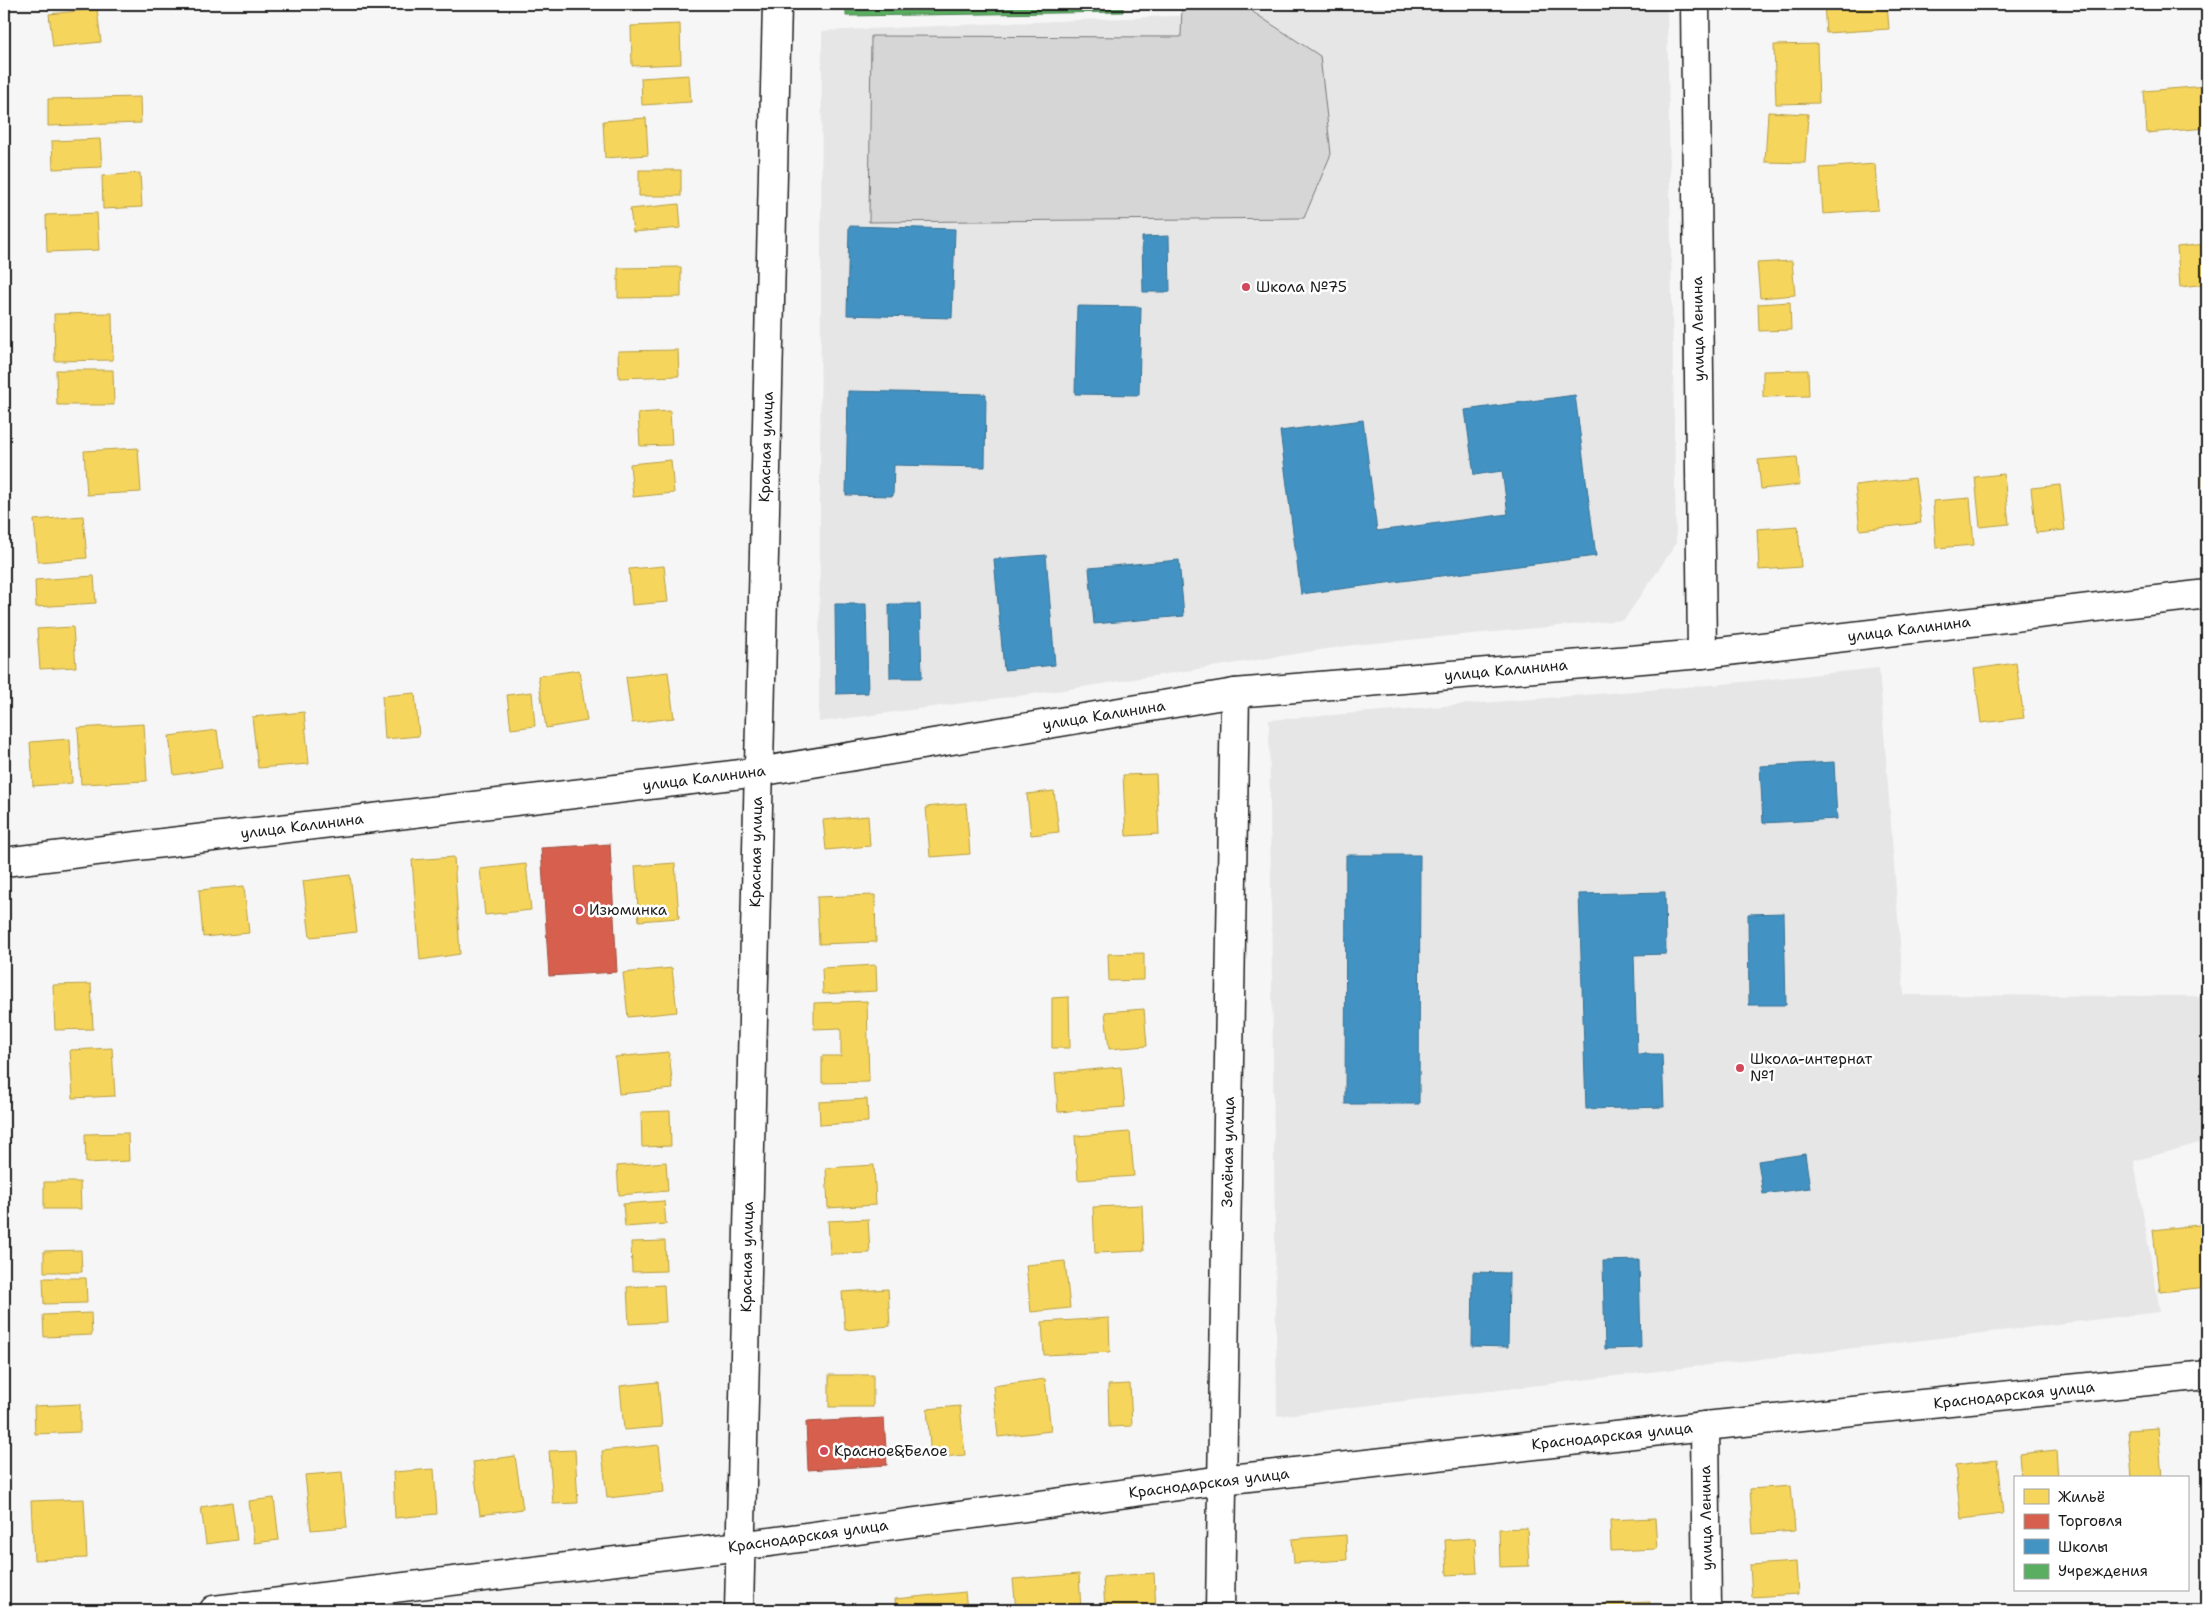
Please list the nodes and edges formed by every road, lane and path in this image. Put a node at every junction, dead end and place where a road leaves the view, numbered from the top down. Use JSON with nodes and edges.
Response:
{"nodes":[{"id":1,"x":777,"y":4,"type":"edge"},
{"id":2,"x":1694,"y":4,"type":"edge"},
{"id":3,"x":2207,"y":594,"type":"edge"},
{"id":4,"x":1702,"y":654,"type":"junction"},
{"id":5,"x":1235,"y":693,"type":"junction"},
{"id":6,"x":758,"y":772,"type":"junction"},
{"id":7,"x":4,"y":862,"type":"edge"},
{"id":8,"x":2207,"y":1375,"type":"edge"},
{"id":9,"x":1705,"y":1426,"type":"junction"},
{"id":10,"x":1222,"y":1480,"type":"junction"},
{"id":11,"x":740,"y":1546,"type":"junction"},
{"id":12,"x":214,"y":1610,"type":"edge"},
{"id":13,"x":739,"y":1610,"type":"edge"},
{"id":14,"x":1220,"y":1610,"type":"edge"},
{"id":15,"x":1707,"y":1610,"type":"edge"}],
"edges":[{"from":1,"to":6,"type":"street","name":"Красная улица"},
{"from":2,"to":4,"type":"street","name":"улица Ленина"},
{"from":3,"to":4,"type":"street","name":"улица Калинина"},
{"from":4,"to":5,"type":"street","name":"улица Калинина"},
{"from":5,"to":6,"type":"street","name":"улица Калинина"},
{"from":5,"to":10,"type":"street","name":"Зелёная улица"},
{"from":6,"to":7,"type":"street","name":"улица Калинина"},
{"from":6,"to":11,"type":"street","name":"Красная улица"},
{"from":8,"to":9,"type":"street","name":"Краснодарская улица"},
{"from":9,"to":10,"type":"street","name":"Краснодарская улица"},
{"from":9,"to":15,"type":"street","name":"улица Ленина"},
{"from":10,"to":11,"type":"street","name":"Краснодарская улица"},
{"from":10,"to":14,"type":"street","name":"Зелёная улица"},
{"from":11,"to":12,"type":"street","name":"Краснодарская улица"},
{"from":11,"to":13,"type":"street","name":"Красная улица"}]}
